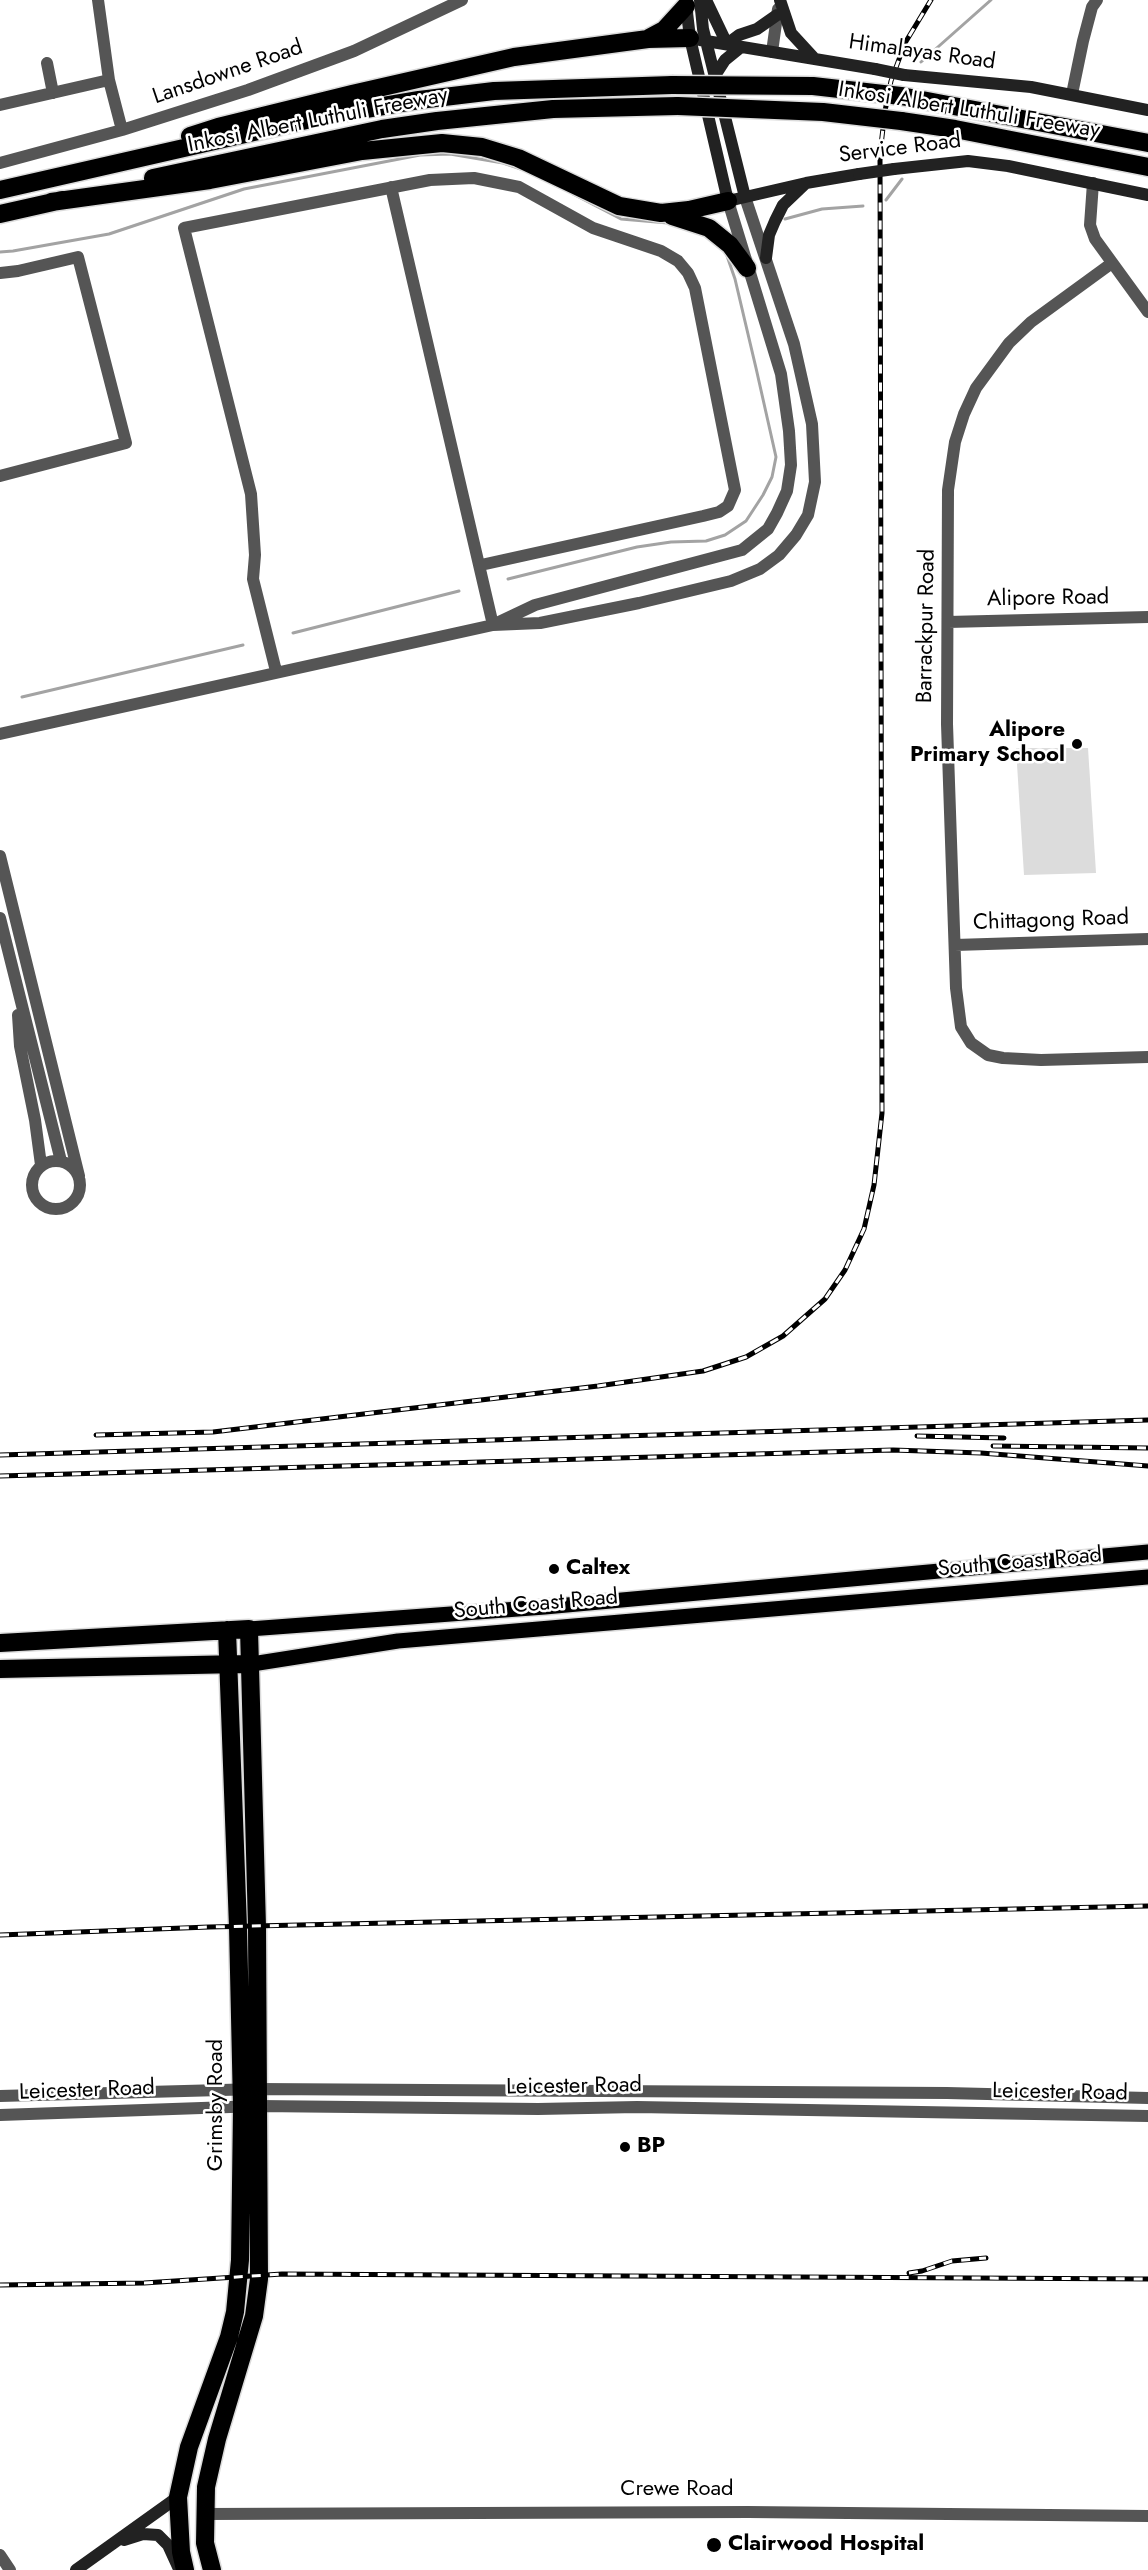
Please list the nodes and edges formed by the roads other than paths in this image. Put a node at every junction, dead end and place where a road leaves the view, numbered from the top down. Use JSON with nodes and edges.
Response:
{"nodes":[{"id":1,"x":98,"y":0,"type":"edge"},
{"id":2,"x":462,"y":0,"type":"edge"},
{"id":3,"x":706,"y":0,"type":"edge"},
{"id":4,"x":780,"y":0,"type":"edge"},
{"id":5,"x":1097,"y":0,"type":"edge"},
{"id":6,"x":691,"y":2,"type":"edge"},
{"id":7,"x":777,"y":15,"type":"junction"},
{"id":8,"x":648,"y":39,"type":"junction"},
{"id":9,"x":698,"y":39,"type":"junction"},
{"id":10,"x":726,"y":44,"type":"junction"},
{"id":11,"x":741,"y":47,"type":"junction"},
{"id":12,"x":772,"y":52,"type":"junction"},
{"id":13,"x":815,"y":59,"type":"junction"},
{"id":14,"x":47,"y":63,"type":"dead end"},
{"id":15,"x":714,"y":77,"type":"junction"},
{"id":16,"x":109,"y":80,"type":"junction"},
{"id":17,"x":53,"y":93,"type":"junction"},
{"id":18,"x":1072,"y":94,"type":"junction"},
{"id":19,"x":0,"y":105,"type":"edge"},
{"id":20,"x":1148,"y":110,"type":"edge"},
{"id":21,"x":123,"y":130,"type":"junction"},
{"id":22,"x":1148,"y":142,"type":"edge"},
{"id":23,"x":0,"y":164,"type":"edge"},
{"id":24,"x":1148,"y":166,"type":"edge"},
{"id":25,"x":91,"y":169,"type":"junction"},
{"id":26,"x":806,"y":183,"type":"junction"},
{"id":27,"x":1093,"y":183,"type":"junction"},
{"id":28,"x":391,"y":187,"type":"junction"},
{"id":29,"x":0,"y":190,"type":"edge"},
{"id":30,"x":1148,"y":195,"type":"edge"},
{"id":31,"x":737,"y":199,"type":"junction"},
{"id":32,"x":51,"y":202,"type":"junction"},
{"id":33,"x":661,"y":213,"type":"junction"},
{"id":34,"x":0,"y":214,"type":"edge"},
{"id":35,"x":766,"y":258,"type":"junction"},
{"id":36,"x":1112,"y":263,"type":"junction"},
{"id":37,"x":747,"y":267,"type":"junction"},
{"id":38,"x":0,"y":273,"type":"edge"},
{"id":39,"x":1148,"y":312,"type":"edge"},
{"id":40,"x":0,"y":476,"type":"edge"},
{"id":41,"x":481,"y":565,"type":"junction"},
{"id":42,"x":1148,"y":617,"type":"edge"},
{"id":43,"x":948,"y":622,"type":"junction"},
{"id":44,"x":494,"y":624,"type":"junction"},
{"id":45,"x":276,"y":671,"type":"junction"},
{"id":46,"x":0,"y":734,"type":"edge"},
{"id":47,"x":0,"y":856,"type":"edge"},
{"id":48,"x":0,"y":918,"type":"edge"},
{"id":49,"x":1148,"y":939,"type":"edge"},
{"id":50,"x":956,"y":945,"type":"junction"},
{"id":51,"x":16,"y":987,"type":"junction"},
{"id":52,"x":1148,"y":1057,"type":"edge"},
{"id":53,"x":61,"y":1161,"type":"junction"},
{"id":54,"x":41,"y":1165,"type":"junction"},
{"id":55,"x":79,"y":1176,"type":"junction"},
{"id":56,"x":1148,"y":1552,"type":"edge"},
{"id":57,"x":977,"y":1567,"type":"junction"},
{"id":58,"x":1148,"y":1577,"type":"edge"},
{"id":59,"x":839,"y":1580,"type":"junction"},
{"id":60,"x":788,"y":1584,"type":"junction"},
{"id":61,"x":978,"y":1591,"type":"junction"},
{"id":62,"x":702,"y":1592,"type":"junction"},
{"id":63,"x":843,"y":1603,"type":"junction"},
{"id":64,"x":573,"y":1604,"type":"junction"},
{"id":65,"x":790,"y":1607,"type":"junction"},
{"id":66,"x":704,"y":1614,"type":"junction"},
{"id":67,"x":354,"y":1622,"type":"junction"},
{"id":68,"x":572,"y":1626,"type":"junction"},
{"id":69,"x":249,"y":1629,"type":"junction"},
{"id":70,"x":227,"y":1630,"type":"junction"},
{"id":71,"x":0,"y":1644,"type":"edge"},
{"id":72,"x":357,"y":1647,"type":"junction"},
{"id":73,"x":252,"y":1664,"type":"junction"},
{"id":74,"x":229,"y":1665,"type":"junction"},
{"id":75,"x":0,"y":1669,"type":"edge"},
{"id":76,"x":78,"y":2093,"type":"junction"},
{"id":77,"x":0,"y":2096,"type":"edge"},
{"id":78,"x":250,"y":2098,"type":"junction"},
{"id":79,"x":1148,"y":2098,"type":"edge"},
{"id":80,"x":79,"y":2112,"type":"junction"},
{"id":81,"x":0,"y":2115,"type":"edge"},
{"id":82,"x":1148,"y":2116,"type":"edge"},
{"id":83,"x":235,"y":2312,"type":"junction"},
{"id":84,"x":254,"y":2316,"type":"junction"},
{"id":85,"x":178,"y":2497,"type":"junction"},
{"id":86,"x":205,"y":2514,"type":"junction"},
{"id":87,"x":1148,"y":2516,"type":"edge"},
{"id":88,"x":113,"y":2544,"type":"junction"},
{"id":89,"x":0,"y":2555,"type":"edge"},
{"id":90,"x":10,"y":2570,"type":"edge"},
{"id":91,"x":75,"y":2570,"type":"edge"},
{"id":92,"x":180,"y":2570,"type":"edge"},
{"id":93,"x":185,"y":2570,"type":"edge"},
{"id":94,"x":212,"y":2570,"type":"edge"}],
"edges":[{"from":1,"to":16,"type":"street"},
{"from":2,"to":21,"type":"street","name":"Lansdowne Road"},
{"from":3,"to":10,"type":"street"},
{"from":4,"to":7,"type":"street"},
{"from":4,"to":13,"type":"street"},
{"from":5,"to":18,"type":"street"},
{"from":6,"to":8,"type":"highway"},
{"from":6,"to":9,"type":"street"},
{"from":7,"to":10,"type":"street"},
{"from":7,"to":12,"type":"street"},
{"from":8,"to":9,"type":"highway"},
{"from":8,"to":25,"type":"highway"},
{"from":9,"to":10,"type":"street","name":"Himalayas Road"},
{"from":9,"to":15,"type":"street"},
{"from":9,"to":31,"type":"street"},
{"from":10,"to":11,"type":"street","name":"Himalayas Road"},
{"from":11,"to":12,"type":"street","name":"Himalayas Road"},
{"from":11,"to":15,"type":"street"},
{"from":12,"to":13,"type":"street","name":"Himalayas Road"},
{"from":13,"to":18,"type":"street","name":"Himalayas Road","bridge":true},
{"from":14,"to":17,"type":"street"},
{"from":15,"to":31,"type":"street"},
{"from":16,"to":17,"type":"street"},
{"from":16,"to":21,"type":"street"},
{"from":17,"to":19,"type":"street"},
{"from":18,"to":20,"type":"street","name":"Himalayas Road"},
{"from":21,"to":23,"type":"street","name":"Lansdowne Road"},
{"from":22,"to":25,"type":"highway","name":"Inkosi Albert Luthuli Freeway","bridge":true},
{"from":24,"to":32,"type":"highway","name":"Inkosi Albert Luthuli Freeway","bridge":true},
{"from":25,"to":29,"type":"highway","name":"Inkosi Albert Luthuli Freeway"},
{"from":26,"to":27,"type":"street","name":"Service Road","bridge":true},
{"from":26,"to":31,"type":"street","name":"Service Road"},
{"from":26,"to":35,"type":"street"},
{"from":27,"to":30,"type":"street","name":"Service Road"},
{"from":27,"to":36,"type":"street"},
{"from":28,"to":41,"type":"street"},
{"from":28,"to":41,"type":"street"},
{"from":28,"to":45,"type":"street"},
{"from":31,"to":33,"type":"highway"},
{"from":31,"to":35,"type":"street"},
{"from":31,"to":37,"type":"street"},
{"from":32,"to":33,"type":"highway"},
{"from":32,"to":34,"type":"highway","name":"Inkosi Albert Luthuli Freeway"},
{"from":33,"to":37,"type":"highway"},
{"from":35,"to":44,"type":"street"},
{"from":36,"to":39,"type":"street"},
{"from":36,"to":43,"type":"street","name":"Barrackpur Road"},
{"from":37,"to":44,"type":"street"},
{"from":38,"to":40,"type":"street"},
{"from":41,"to":44,"type":"street"},
{"from":42,"to":43,"type":"street","name":"Alipore Road"},
{"from":43,"to":50,"type":"street","name":"Barrackpur Road"},
{"from":44,"to":45,"type":"street"},
{"from":45,"to":46,"type":"street"},
{"from":47,"to":55,"type":"street"},
{"from":48,"to":51,"type":"street"},
{"from":49,"to":50,"type":"street","name":"Chittagong Road"},
{"from":50,"to":52,"type":"street","name":"Barrackpur Road"},
{"from":51,"to":53,"type":"street"},
{"from":51,"to":54,"type":"street"},
{"from":53,"to":54,"type":"street"},
{"from":53,"to":55,"type":"street"},
{"from":54,"to":55,"type":"street"},
{"from":56,"to":57,"type":"main road","name":"South Coast Road"},
{"from":57,"to":59,"type":"main road","name":"South Coast Road"},
{"from":57,"to":61,"type":"main road"},
{"from":58,"to":61,"type":"main road","name":"South Coast Road"},
{"from":59,"to":60,"type":"main road","name":"South Coast Road"},
{"from":59,"to":63,"type":"main road"},
{"from":60,"to":62,"type":"main road","name":"South Coast Road"},
{"from":60,"to":65,"type":"main road"},
{"from":61,"to":63,"type":"main road","name":"South Coast Road"},
{"from":62,"to":64,"type":"main road","name":"South Coast Road"},
{"from":62,"to":66,"type":"main road"},
{"from":63,"to":65,"type":"main road","name":"South Coast Road"},
{"from":64,"to":67,"type":"main road","name":"South Coast Road"},
{"from":64,"to":68,"type":"main road"},
{"from":65,"to":66,"type":"main road","name":"South Coast Road"},
{"from":66,"to":68,"type":"main road","name":"South Coast Road"},
{"from":67,"to":69,"type":"main road","name":"South Coast Road"},
{"from":67,"to":72,"type":"main road"},
{"from":68,"to":72,"type":"main road","name":"South Coast Road"},
{"from":69,"to":70,"type":"highway","name":"South Coast Road"},
{"from":69,"to":73,"type":"highway","name":"Grimsby Road"},
{"from":70,"to":71,"type":"highway","name":"South Coast Road"},
{"from":70,"to":74,"type":"highway","name":"Grimsby Road"},
{"from":72,"to":73,"type":"main road","name":"South Coast Road"},
{"from":73,"to":74,"type":"highway","name":"South Coast Road"},
{"from":73,"to":78,"type":"highway","name":"Grimsby Road"},
{"from":74,"to":75,"type":"highway","name":"South Coast Road"},
{"from":74,"to":78,"type":"highway","name":"Grimsby Road"},
{"from":76,"to":77,"type":"street","name":"Leicester Road"},
{"from":76,"to":78,"type":"street","name":"Leicester Road"},
{"from":76,"to":80,"type":"street"},
{"from":78,"to":79,"type":"street","name":"Leicester Road"},
{"from":78,"to":80,"type":"street","name":"Leicester Road"},
{"from":78,"to":82,"type":"street","name":"Leicester Road"},
{"from":78,"to":83,"type":"highway","name":"Grimsby Road"},
{"from":78,"to":84,"type":"highway","name":"Grimsby Road"},
{"from":80,"to":81,"type":"street","name":"Leicester Road"},
{"from":83,"to":84,"type":"highway"},
{"from":83,"to":85,"type":"highway","name":"Grimsby Road"},
{"from":84,"to":86,"type":"highway","name":"Grimsby Road"},
{"from":85,"to":88,"type":"street"},
{"from":85,"to":93,"type":"highway","name":"Grimsby Road"},
{"from":86,"to":87,"type":"street","name":"Crewe Road"},
{"from":86,"to":94,"type":"highway","name":"Grimsby Road"},
{"from":88,"to":91,"type":"street"},
{"from":88,"to":92,"type":"street"},
{"from":89,"to":90,"type":"street"}]}
